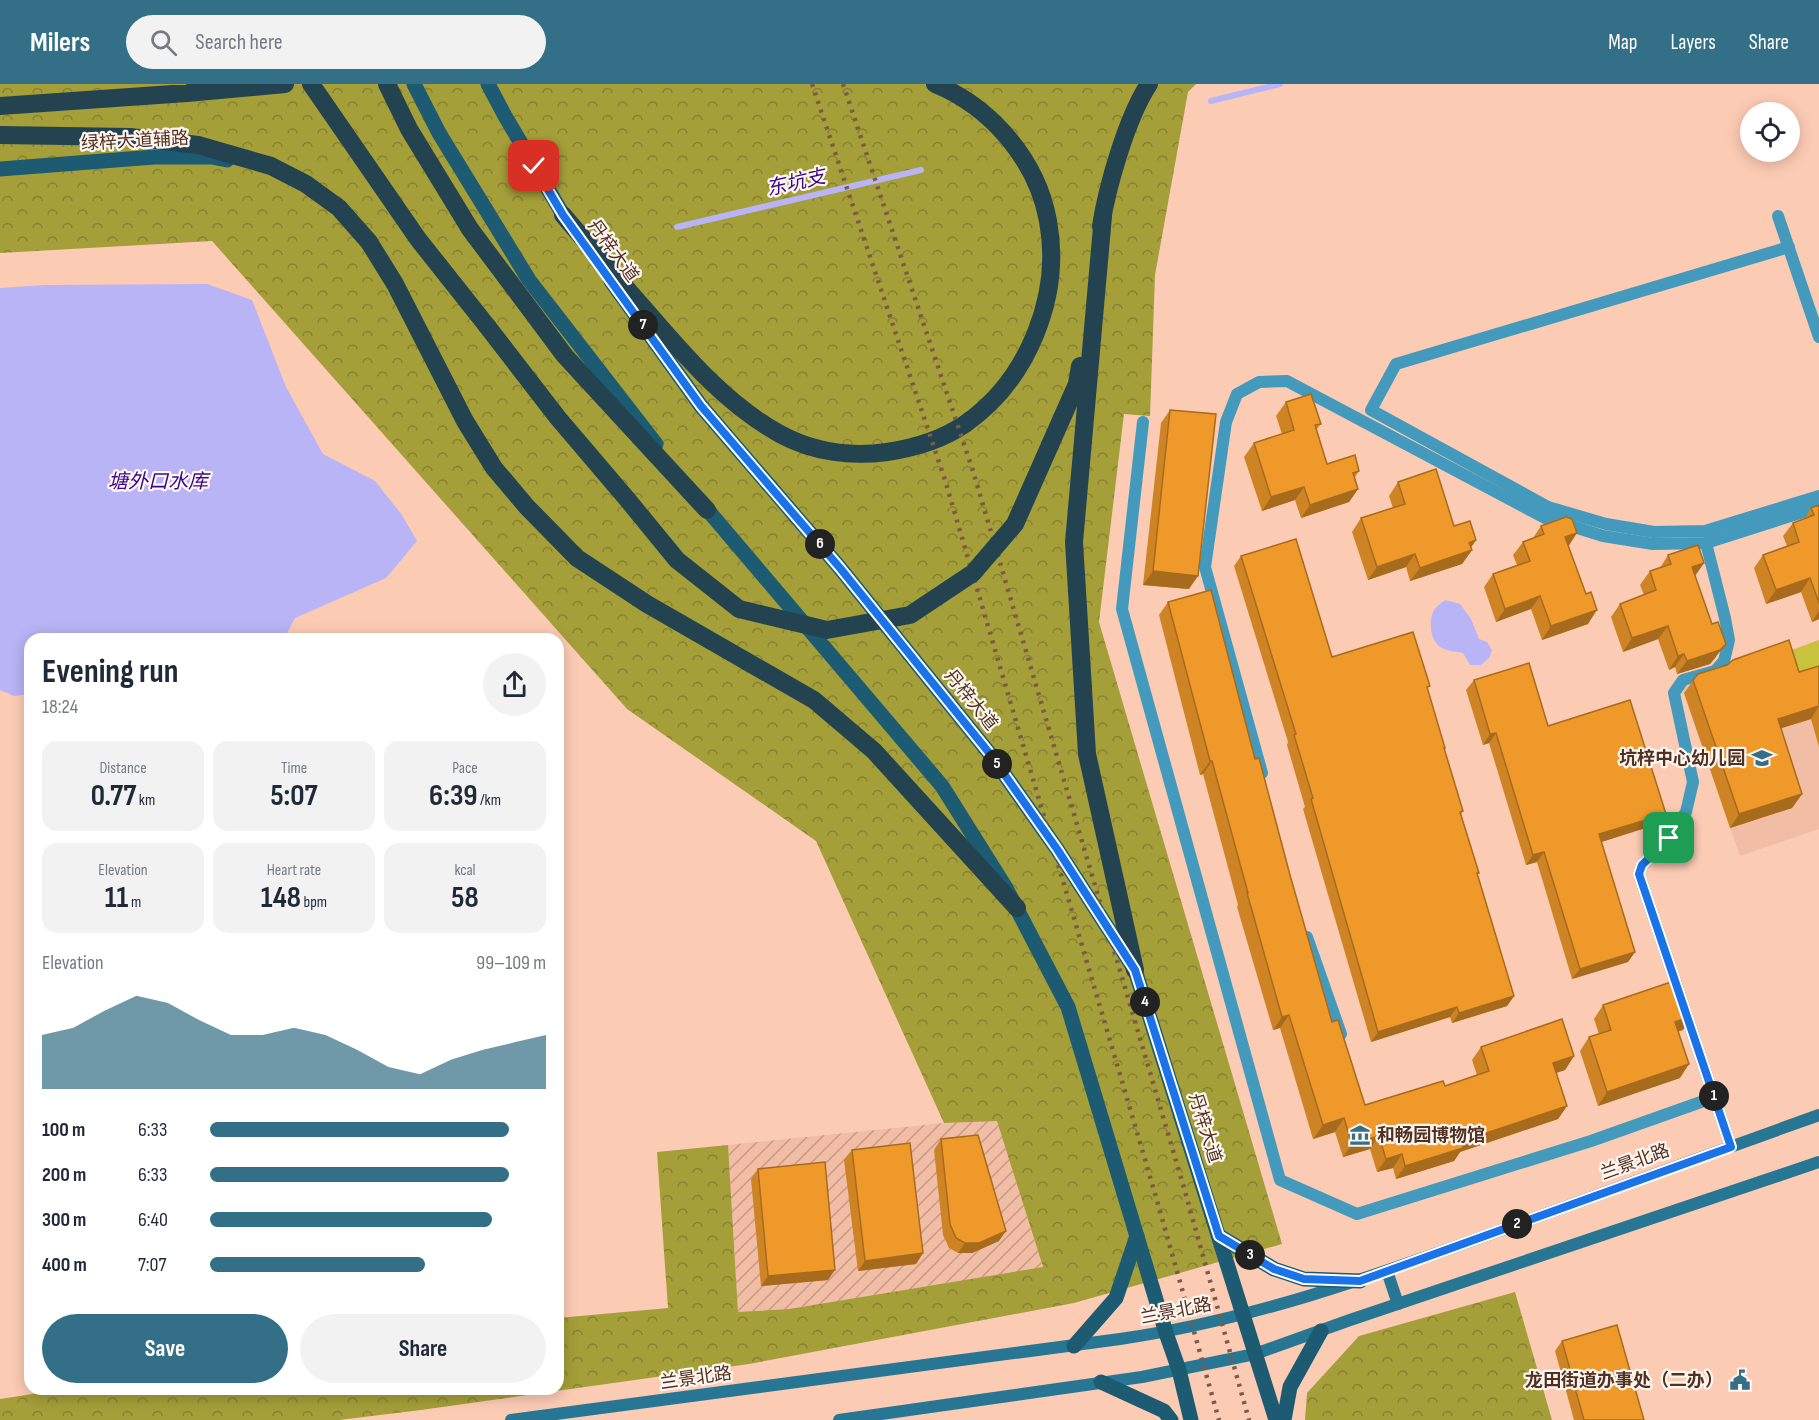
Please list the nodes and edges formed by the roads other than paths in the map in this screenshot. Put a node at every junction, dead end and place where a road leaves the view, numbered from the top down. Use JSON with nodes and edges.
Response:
{"nodes":[{"id":1,"x":285,"y":84,"type":"edge"},
{"id":2,"x":310,"y":84,"type":"edge"},
{"id":3,"x":387,"y":84,"type":"edge"},
{"id":4,"x":414,"y":84,"type":"edge"},
{"id":5,"x":488,"y":84,"type":"edge"},
{"id":6,"x":935,"y":84,"type":"edge"},
{"id":7,"x":1149,"y":84,"type":"edge"},
{"id":8,"x":0,"y":106,"type":"edge"},
{"id":9,"x":0,"y":135,"type":"edge"},
{"id":10,"x":272,"y":166,"type":"junction"},
{"id":11,"x":0,"y":169,"type":"edge"},
{"id":12,"x":563,"y":215,"type":"junction"},
{"id":13,"x":1103,"y":216,"type":"junction"},
{"id":14,"x":1778,"y":216,"type":"dead end"},
{"id":15,"x":1789,"y":247,"type":"junction"},
{"id":16,"x":1819,"y":337,"type":"edge"},
{"id":17,"x":1143,"y":422,"type":"dead end"},
{"id":18,"x":1819,"y":496,"type":"edge"},
{"id":19,"x":1819,"y":507,"type":"edge"},
{"id":20,"x":707,"y":510,"type":"junction"},
{"id":21,"x":1706,"y":543,"type":"junction"},
{"id":22,"x":1266,"y":788,"type":"edge"},
{"id":23,"x":1017,"y":908,"type":"junction"},
{"id":24,"x":1303,"y":924,"type":"edge"},
{"id":25,"x":1135,"y":970,"type":"junction"},
{"id":26,"x":1344,"y":1041,"type":"edge"},
{"id":27,"x":1714,"y":1097,"type":"junction"},
{"id":28,"x":1819,"y":1115,"type":"edge"},
{"id":29,"x":1731,"y":1147,"type":"junction"},
{"id":30,"x":1819,"y":1162,"type":"edge"},
{"id":31,"x":1137,"y":1236,"type":"junction"},
{"id":32,"x":1219,"y":1236,"type":"junction"},
{"id":33,"x":1387,"y":1271,"type":"junction"},
{"id":34,"x":1360,"y":1281,"type":"junction"},
{"id":35,"x":1398,"y":1304,"type":"junction"},
{"id":36,"x":1242,"y":1315,"type":"junction"},
{"id":37,"x":1321,"y":1331,"type":"junction"},
{"id":38,"x":1166,"y":1333,"type":"junction"},
{"id":39,"x":1074,"y":1346,"type":"junction"},
{"id":40,"x":1255,"y":1354,"type":"junction"},
{"id":41,"x":1179,"y":1370,"type":"junction"},
{"id":42,"x":1101,"y":1382,"type":"junction"},
{"id":43,"x":511,"y":1420,"type":"edge"},
{"id":44,"x":839,"y":1420,"type":"edge"},
{"id":45,"x":1171,"y":1420,"type":"edge"},
{"id":46,"x":1191,"y":1420,"type":"edge"},
{"id":47,"x":1276,"y":1420,"type":"edge"},
{"id":48,"x":1284,"y":1420,"type":"edge"}],
"edges":[{"from":1,"to":8,"type":"highway"},
{"from":2,"to":13,"type":"highway","bridge":true},
{"from":3,"to":20,"type":"highway"},
{"from":4,"to":20,"type":"main road"},
{"from":5,"to":12,"type":"main road","name":"丹梓大道"},
{"from":6,"to":12,"type":"highway"},
{"from":7,"to":13,"type":"highway"},
{"from":9,"to":10,"type":"highway"},
{"from":10,"to":11,"type":"main road","name":"绿梓大道辅路"},
{"from":10,"to":23,"type":"highway"},
{"from":12,"to":25,"type":"main road","name":"丹梓大道"},
{"from":13,"to":25,"type":"highway"},
{"from":14,"to":15,"type":"street"},
{"from":15,"to":16,"type":"street"},
{"from":15,"to":18,"type":"street"},
{"from":17,"to":27,"type":"street"},
{"from":19,"to":21,"type":"street"},
{"from":20,"to":23,"type":"main road"},
{"from":21,"to":22,"type":"street"},
{"from":21,"to":27,"type":"street"},
{"from":23,"to":31,"type":"main road"},
{"from":24,"to":26,"type":"street"},
{"from":25,"to":32,"type":"main road","name":"丹梓大道"},
{"from":27,"to":29,"type":"street"},
{"from":28,"to":29,"type":"main road","name":"兰景北路"},
{"from":29,"to":33,"type":"main road","name":"兰景北路"},
{"from":30,"to":35,"type":"main road"},
{"from":31,"to":38,"type":"main road"},
{"from":31,"to":39,"type":"main road"},
{"from":32,"to":34,"type":"main road"},
{"from":32,"to":36,"type":"main road","name":"丹梓大道"},
{"from":33,"to":34,"type":"main road","name":"兰景北路"},
{"from":33,"to":35,"type":"main road"},
{"from":34,"to":36,"type":"main road","name":"兰景北路"},
{"from":35,"to":37,"type":"main road"},
{"from":36,"to":38,"type":"main road","name":"兰景北路"},
{"from":36,"to":40,"type":"main road","name":"丹梓大道"},
{"from":37,"to":40,"type":"main road"},
{"from":37,"to":48,"type":"main road"},
{"from":38,"to":39,"type":"main road","name":"兰景北路"},
{"from":38,"to":41,"type":"main road"},
{"from":39,"to":43,"type":"main road","name":"兰景北路"},
{"from":40,"to":41,"type":"main road"},
{"from":40,"to":47,"type":"main road","name":"丹梓大道"},
{"from":41,"to":42,"type":"main road"},
{"from":41,"to":46,"type":"main road"},
{"from":42,"to":44,"type":"main road"},
{"from":42,"to":45,"type":"main road"}]}
